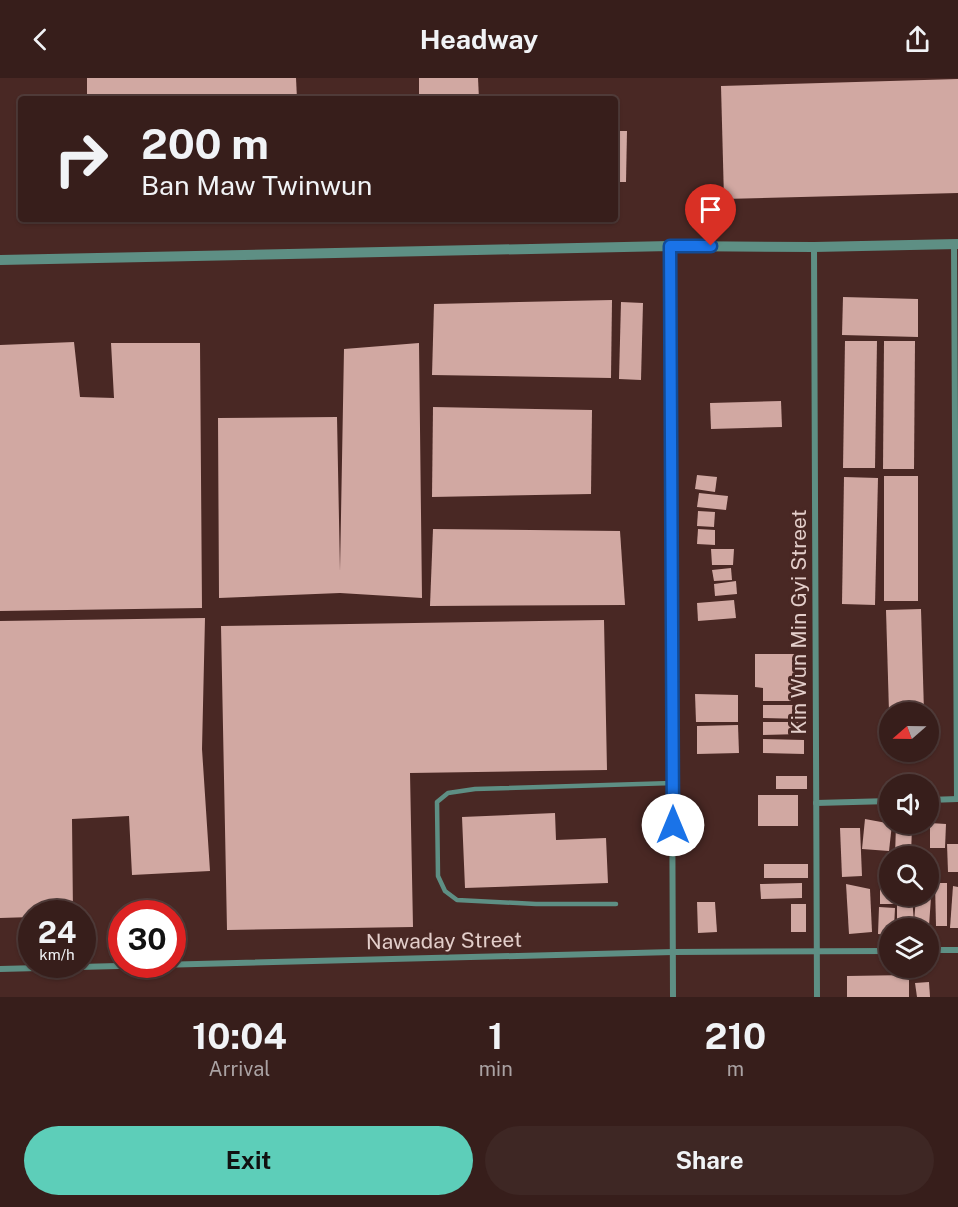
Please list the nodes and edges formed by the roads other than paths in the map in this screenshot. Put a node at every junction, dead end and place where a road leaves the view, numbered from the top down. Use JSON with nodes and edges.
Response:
{"nodes":[{"id":1,"x":956,"y":244,"type":"edge"},
{"id":2,"x":670,"y":246,"type":"junction"},
{"id":3,"x":814,"y":248,"type":"junction"},
{"id":4,"x":0,"y":260,"type":"edge"},
{"id":5,"x":957,"y":705,"type":"edge"},
{"id":6,"x":673,"y":783,"type":"junction"},
{"id":7,"x":958,"y":799,"type":"edge"},
{"id":8,"x":939,"y":800,"type":"edge"},
{"id":9,"x":879,"y":801,"type":"edge"},
{"id":10,"x":816,"y":803,"type":"junction"},
{"id":11,"x":616,"y":904,"type":"dead end"},
{"id":12,"x":939,"y":950,"type":"edge"},
{"id":13,"x":958,"y":950,"type":"edge"},
{"id":14,"x":816,"y":951,"type":"junction"},
{"id":15,"x":879,"y":951,"type":"edge"},
{"id":16,"x":674,"y":952,"type":"junction"},
{"id":17,"x":0,"y":969,"type":"edge"},
{"id":18,"x":674,"y":997,"type":"edge"},
{"id":19,"x":817,"y":997,"type":"edge"}],
"edges":[{"from":1,"to":3,"type":"street"},
{"from":1,"to":5,"type":"street"},
{"from":2,"to":3,"type":"street"},
{"from":2,"to":4,"type":"street"},
{"from":2,"to":6,"type":"street"},
{"from":3,"to":10,"type":"street","name":"Kin Wun Min Gyi Street"},
{"from":5,"to":7,"type":"street"},
{"from":6,"to":11,"type":"lane"},
{"from":6,"to":16,"type":"street"},
{"from":7,"to":8,"type":"street"},
{"from":9,"to":10,"type":"street"},
{"from":10,"to":14,"type":"street","name":"Kin Wun Min Gyi Street"},
{"from":12,"to":13,"type":"street"},
{"from":14,"to":15,"type":"street","name":"Nawaday Street"},
{"from":14,"to":16,"type":"street","name":"Nawaday Street"},
{"from":14,"to":19,"type":"street","name":"Kin Wun Min Gyi Street"},
{"from":16,"to":17,"type":"street","name":"Nawaday Street"},
{"from":16,"to":18,"type":"street"}]}
